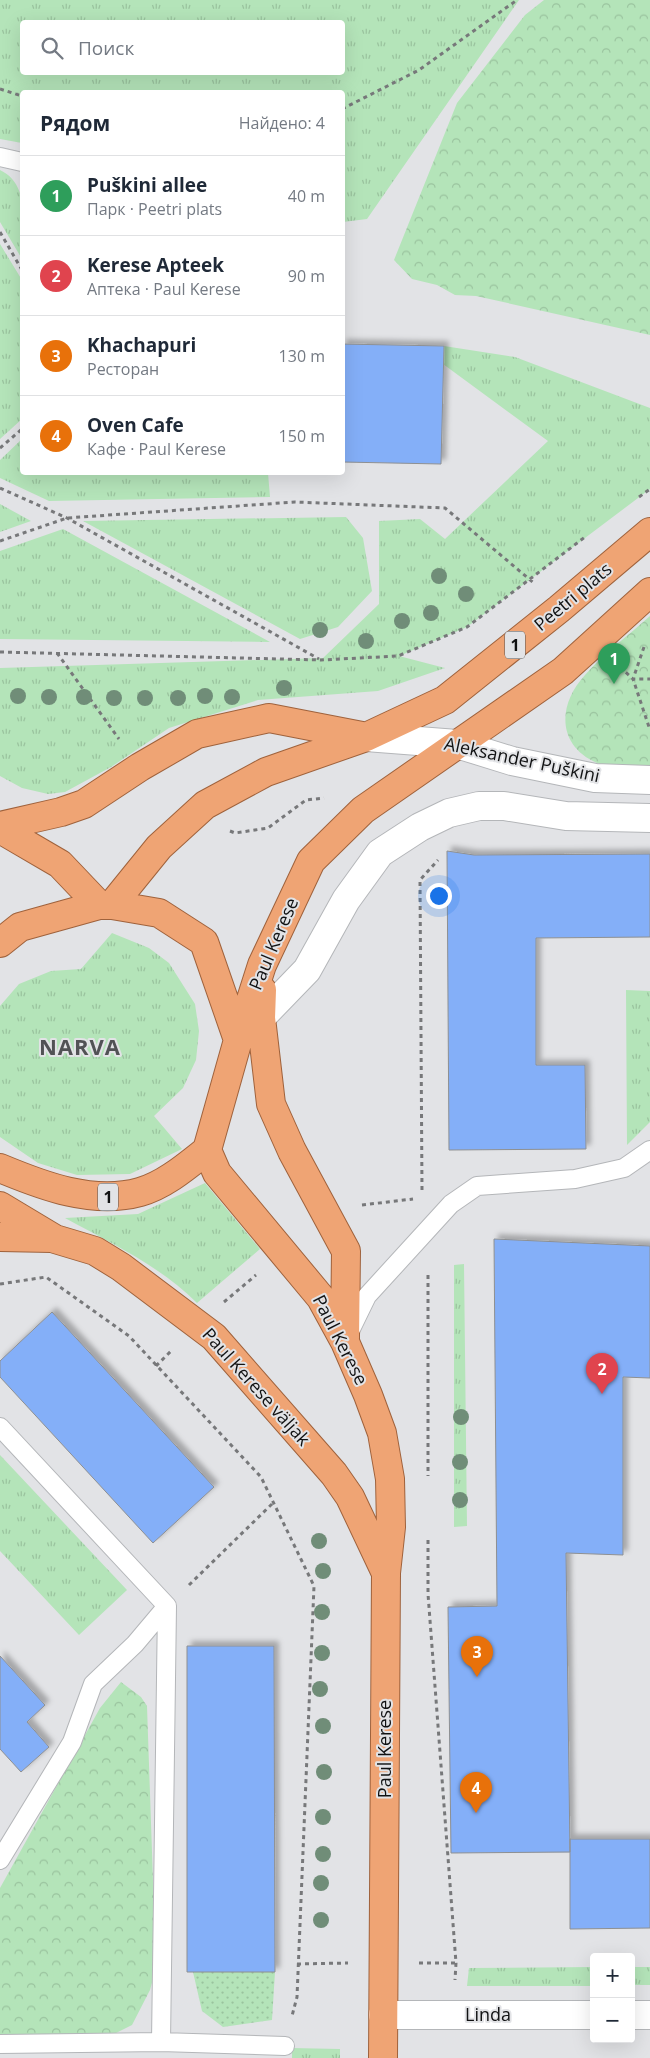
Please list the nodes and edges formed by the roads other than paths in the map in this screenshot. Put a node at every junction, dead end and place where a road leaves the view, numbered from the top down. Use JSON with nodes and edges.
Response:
{"nodes":[{"id":1,"x":0,"y":157,"type":"edge"},
{"id":2,"x":20,"y":162,"type":"edge"},
{"id":3,"x":650,"y":532,"type":"edge"},
{"id":4,"x":650,"y":592,"type":"edge"},
{"id":5,"x":366,"y":736,"type":"junction"},
{"id":6,"x":457,"y":744,"type":"junction"},
{"id":7,"x":650,"y":780,"type":"edge"},
{"id":8,"x":650,"y":818,"type":"edge"},
{"id":9,"x":0,"y":827,"type":"edge"},
{"id":10,"x":105,"y":905,"type":"junction"},
{"id":11,"x":0,"y":943,"type":"edge"},
{"id":12,"x":262,"y":965,"type":"junction"},
{"id":13,"x":261,"y":1018,"type":"junction"},
{"id":14,"x":238,"y":1040,"type":"junction"},
{"id":15,"x":208,"y":1150,"type":"junction"},
{"id":16,"x":650,"y":1150,"type":"edge"},
{"id":17,"x":0,"y":1168,"type":"edge"},
{"id":18,"x":0,"y":1206,"type":"edge"},
{"id":19,"x":0,"y":1237,"type":"edge"},
{"id":20,"x":55,"y":1239,"type":"junction"},
{"id":21,"x":345,"y":1342,"type":"junction"},
{"id":22,"x":0,"y":1427,"type":"edge"},
{"id":23,"x":386,"y":1573,"type":"junction"},
{"id":24,"x":167,"y":1606,"type":"junction"},
{"id":25,"x":0,"y":1860,"type":"edge"},
{"id":26,"x":383,"y":2015,"type":"junction"},
{"id":27,"x":590,"y":2015,"type":"edge"},
{"id":28,"x":635,"y":2015,"type":"edge"},
{"id":29,"x":650,"y":2015,"type":"edge"},
{"id":30,"x":162,"y":2042,"type":"junction"},
{"id":31,"x":0,"y":2044,"type":"edge"},
{"id":32,"x":285,"y":2046,"type":"road end"},
{"id":33,"x":383,"y":2058,"type":"edge"}],
"edges":[{"from":1,"to":2,"type":"lane"},
{"from":3,"to":5,"type":"highway","name":"Peetri plats","number":"1"},
{"from":4,"to":6,"type":"highway"},
{"from":5,"to":6,"type":"street","name":"Aleksander Puškini"},
{"from":5,"to":9,"type":"highway"},
{"from":5,"to":10,"type":"highway","name":"Aleksander Puškini","number":"1"},
{"from":6,"to":7,"type":"street","name":"Aleksander Puškini"},
{"from":6,"to":12,"type":"highway","name":"Paul Kerese"},
{"from":8,"to":13,"type":"street"},
{"from":9,"to":10,"type":"highway"},
{"from":10,"to":11,"type":"highway"},
{"from":10,"to":14,"type":"highway"},
{"from":12,"to":13,"type":"highway"},
{"from":12,"to":14,"type":"highway","name":"Paul Kerese"},
{"from":13,"to":14,"type":"street"},
{"from":13,"to":21,"type":"highway"},
{"from":14,"to":15,"type":"highway","name":"Paul Kerese"},
{"from":15,"to":17,"type":"highway","number":"1"},
{"from":15,"to":21,"type":"highway","name":"Paul Kerese"},
{"from":16,"to":21,"type":"lane"},
{"from":18,"to":20,"type":"highway","name":"Paul Kerese väljak"},
{"from":19,"to":20,"type":"highway"},
{"from":20,"to":23,"type":"highway","name":"Paul Kerese väljak"},
{"from":21,"to":23,"type":"highway","name":"Paul Kerese"},
{"from":22,"to":24,"type":"lane"},
{"from":23,"to":26,"type":"highway","name":"Paul Kerese"},
{"from":24,"to":25,"type":"lane"},
{"from":24,"to":30,"type":"lane"},
{"from":26,"to":27,"type":"street","name":"Linda"},
{"from":26,"to":33,"type":"highway","name":"Paul Kerese"},
{"from":28,"to":29,"type":"street"},
{"from":30,"to":31,"type":"lane"},
{"from":30,"to":32,"type":"lane"}]}
